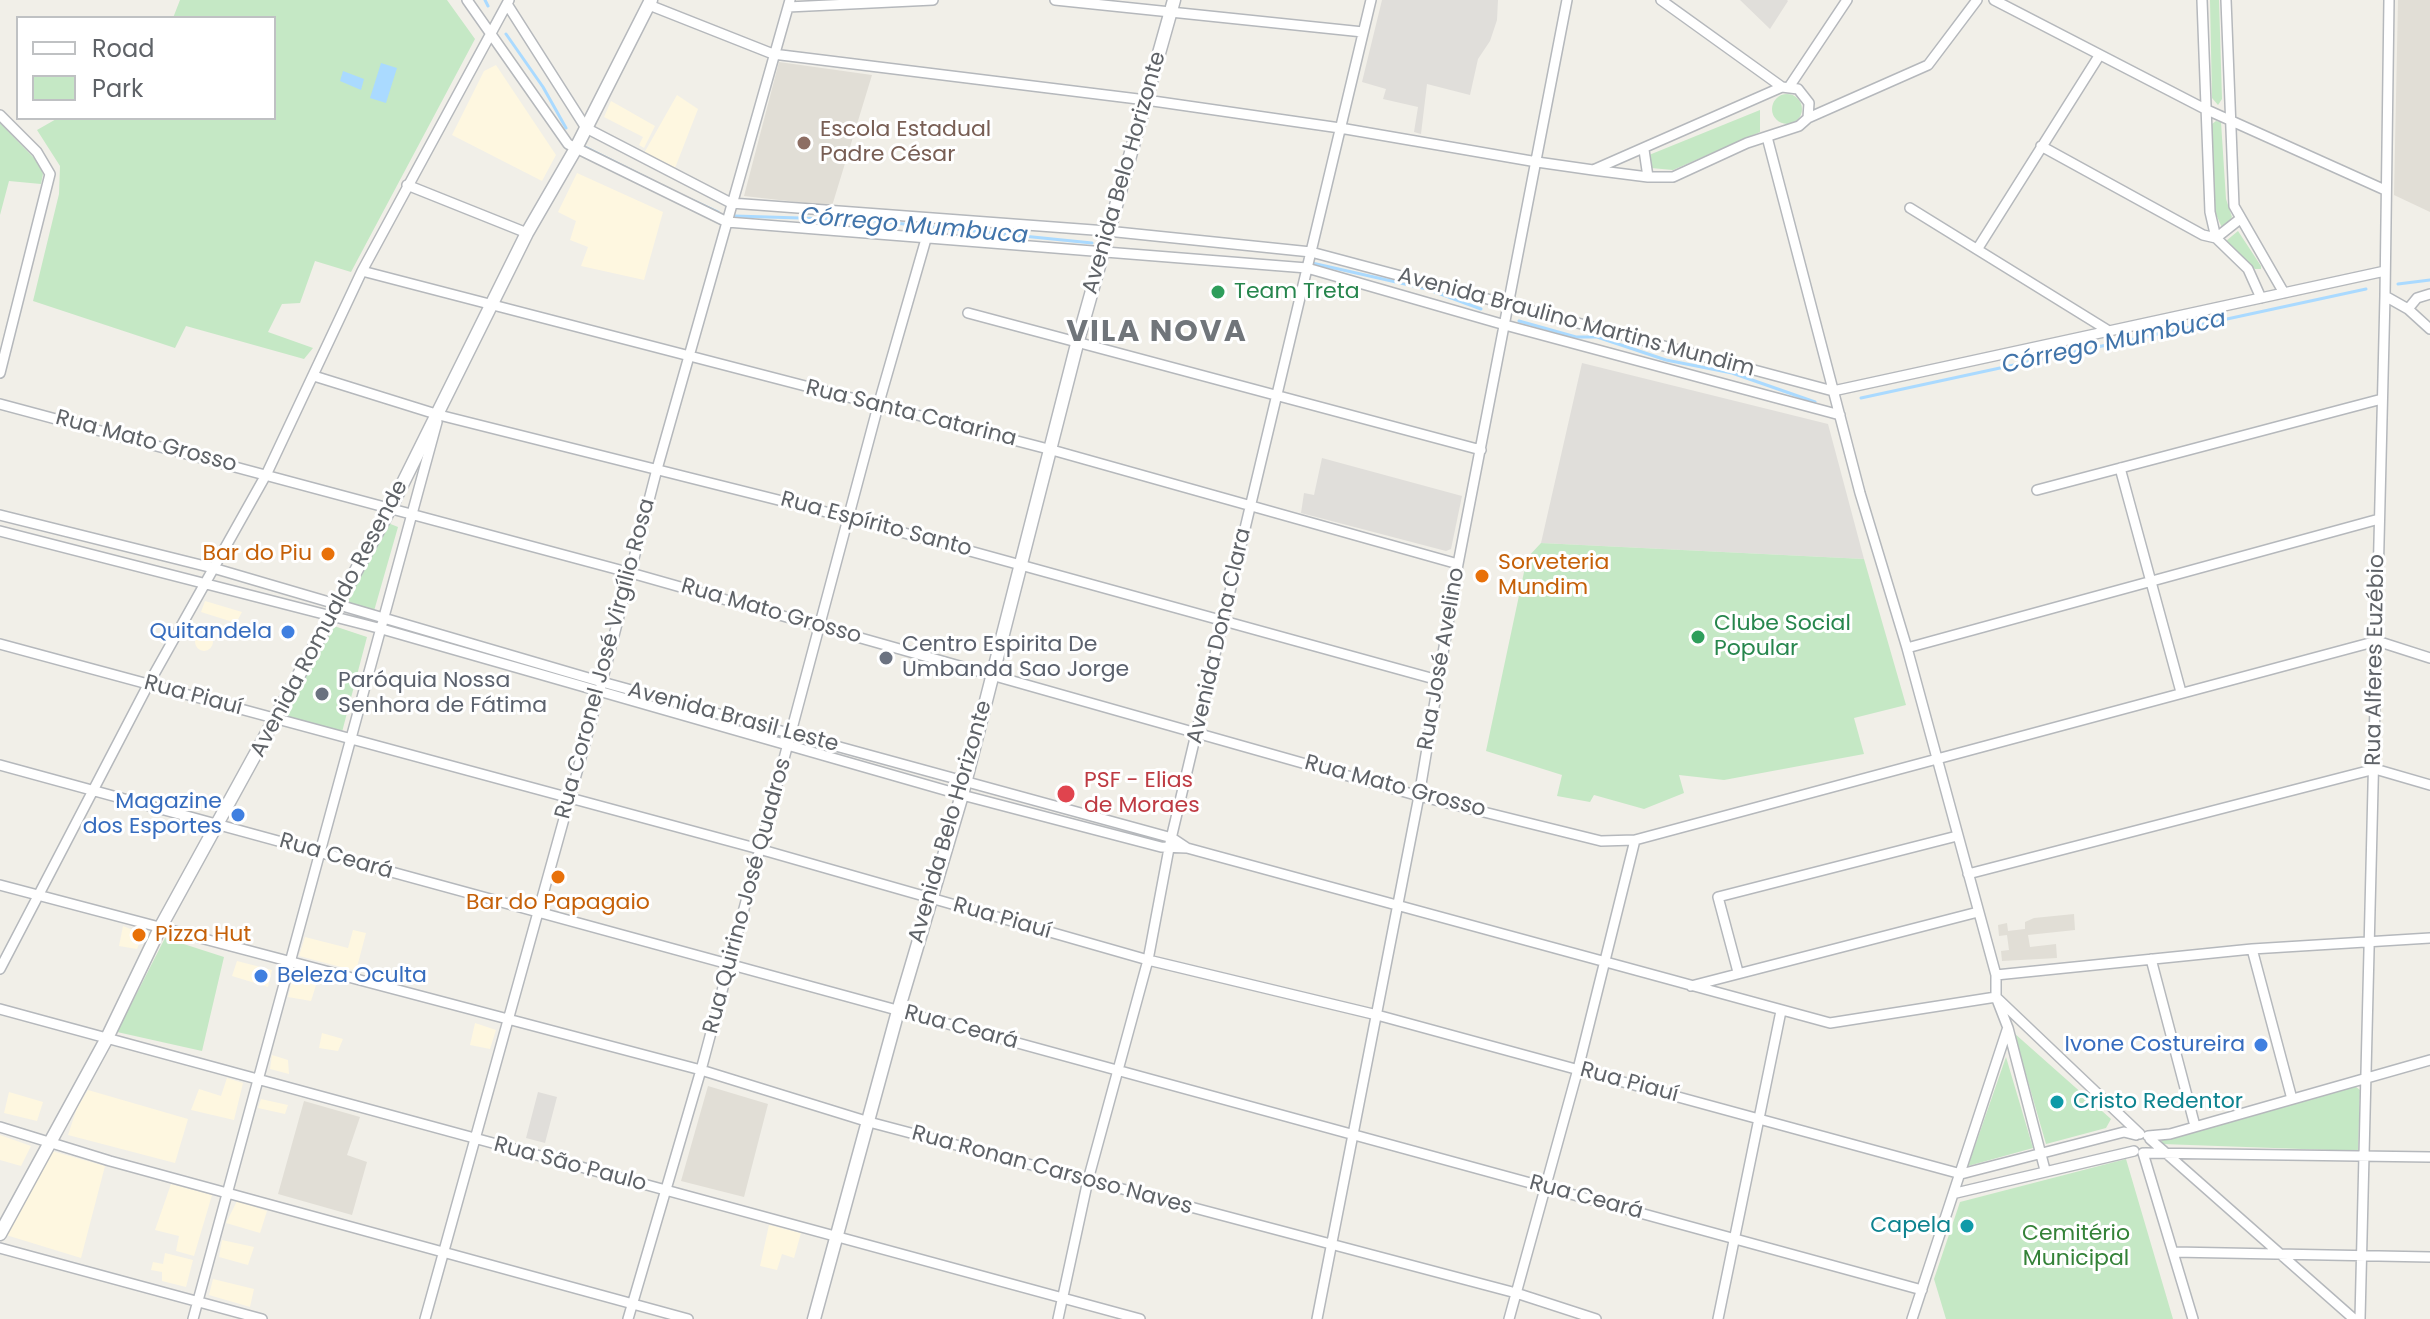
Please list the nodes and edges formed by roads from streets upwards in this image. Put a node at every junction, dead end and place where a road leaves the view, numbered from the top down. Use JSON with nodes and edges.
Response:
{"nodes":[{"id":1,"x":467,"y":0,"type":"edge"},
{"id":2,"x":933,"y":0,"type":"edge"},
{"id":3,"x":1055,"y":0,"type":"edge"},
{"id":4,"x":1371,"y":0,"type":"edge"},
{"id":5,"x":1567,"y":0,"type":"edge"},
{"id":6,"x":1661,"y":0,"type":"edge"},
{"id":7,"x":1847,"y":0,"type":"edge"},
{"id":8,"x":1977,"y":0,"type":"edge"},
{"id":9,"x":1994,"y":0,"type":"edge"},
{"id":10,"x":2202,"y":0,"type":"edge"},
{"id":11,"x":2226,"y":0,"type":"edge"},
{"id":12,"x":2389,"y":0,"type":"edge"},
{"id":13,"x":508,"y":2,"type":"edge"},
{"id":14,"x":650,"y":2,"type":"edge"},
{"id":15,"x":789,"y":4,"type":"edge"},
{"id":16,"x":1172,"y":6,"type":"edge"},
{"id":17,"x":1363,"y":32,"type":"junction"},
{"id":18,"x":491,"y":34,"type":"junction"},
{"id":19,"x":773,"y":54,"type":"junction"},
{"id":20,"x":2099,"y":56,"type":"junction"},
{"id":21,"x":1786,"y":87,"type":"junction"},
{"id":22,"x":1146,"y":100,"type":"junction"},
{"id":23,"x":2205,"y":109,"type":"junction"},
{"id":24,"x":0,"y":115,"type":"edge"},
{"id":25,"x":1808,"y":118,"type":"junction"},
{"id":26,"x":2228,"y":118,"type":"junction"},
{"id":27,"x":586,"y":128,"type":"junction"},
{"id":28,"x":1340,"y":128,"type":"junction"},
{"id":29,"x":1767,"y":137,"type":"junction"},
{"id":30,"x":2041,"y":146,"type":"junction"},
{"id":31,"x":575,"y":150,"type":"junction"},
{"id":32,"x":1644,"y":150,"type":"junction"},
{"id":33,"x":1537,"y":162,"type":"junction"},
{"id":34,"x":1593,"y":170,"type":"junction"},
{"id":35,"x":1648,"y":177,"type":"junction"},
{"id":36,"x":407,"y":185,"type":"junction"},
{"id":37,"x":2385,"y":190,"type":"junction"},
{"id":38,"x":731,"y":203,"type":"junction"},
{"id":39,"x":1910,"y":208,"type":"dead end"},
{"id":40,"x":2240,"y":219,"type":"junction"},
{"id":41,"x":727,"y":222,"type":"junction"},
{"id":42,"x":1107,"y":231,"type":"junction"},
{"id":43,"x":527,"y":233,"type":"junction"},
{"id":44,"x":2216,"y":238,"type":"junction"},
{"id":45,"x":926,"y":239,"type":"junction"},
{"id":46,"x":1978,"y":248,"type":"junction"},
{"id":47,"x":1102,"y":251,"type":"junction"},
{"id":48,"x":1311,"y":252,"type":"junction"},
{"id":49,"x":1307,"y":268,"type":"junction"},
{"id":50,"x":362,"y":271,"type":"junction"},
{"id":51,"x":2385,"y":271,"type":"junction"},
{"id":52,"x":2284,"y":293,"type":"junction"},
{"id":53,"x":2430,"y":294,"type":"edge"},
{"id":54,"x":2385,"y":296,"type":"junction"},
{"id":55,"x":2261,"y":298,"type":"junction"},
{"id":56,"x":1508,"y":305,"type":"junction"},
{"id":57,"x":493,"y":307,"type":"junction"},
{"id":58,"x":2408,"y":309,"type":"junction"},
{"id":59,"x":968,"y":313,"type":"dead end"},
{"id":60,"x":1505,"y":325,"type":"junction"},
{"id":61,"x":2430,"y":329,"type":"edge"},
{"id":62,"x":2109,"y":331,"type":"junction"},
{"id":63,"x":1077,"y":344,"type":"junction"},
{"id":64,"x":689,"y":356,"type":"junction"},
{"id":65,"x":0,"y":373,"type":"edge"},
{"id":66,"x":314,"y":376,"type":"junction"},
{"id":67,"x":1833,"y":393,"type":"junction"},
{"id":68,"x":1275,"y":395,"type":"junction"},
{"id":69,"x":2382,"y":399,"type":"junction"},
{"id":70,"x":0,"y":404,"type":"edge"},
{"id":71,"x":878,"y":406,"type":"junction"},
{"id":72,"x":1839,"y":412,"type":"junction"},
{"id":73,"x":439,"y":415,"type":"junction"},
{"id":74,"x":1052,"y":450,"type":"junction"},
{"id":75,"x":1481,"y":450,"type":"junction"},
{"id":76,"x":2120,"y":468,"type":"junction"},
{"id":77,"x":657,"y":469,"type":"junction"},
{"id":78,"x":267,"y":473,"type":"junction"},
{"id":79,"x":2037,"y":490,"type":"dead end"},
{"id":80,"x":1250,"y":506,"type":"junction"},
{"id":81,"x":391,"y":507,"type":"junction"},
{"id":82,"x":413,"y":512,"type":"junction"},
{"id":83,"x":0,"y":515,"type":"edge"},
{"id":84,"x":850,"y":518,"type":"junction"},
{"id":85,"x":2379,"y":519,"type":"junction"},
{"id":86,"x":0,"y":531,"type":"edge"},
{"id":87,"x":116,"y":544,"type":"junction"},
{"id":88,"x":112,"y":560,"type":"junction"},
{"id":89,"x":1021,"y":563,"type":"junction"},
{"id":90,"x":1458,"y":564,"type":"junction"},
{"id":91,"x":213,"y":568,"type":"junction"},
{"id":92,"x":631,"y":573,"type":"junction"},
{"id":93,"x":251,"y":579,"type":"junction"},
{"id":94,"x":2153,"y":581,"type":"junction"},
{"id":95,"x":204,"y":584,"type":"junction"},
{"id":96,"x":247,"y":595,"type":"junction"},
{"id":97,"x":337,"y":603,"type":"junction"},
{"id":98,"x":330,"y":616,"type":"junction"},
{"id":99,"x":385,"y":617,"type":"junction"},
{"id":100,"x":1223,"y":621,"type":"junction"},
{"id":101,"x":820,"y":626,"type":"junction"},
{"id":102,"x":382,"y":629,"type":"junction"},
{"id":103,"x":2377,"y":641,"type":"junction"},
{"id":104,"x":0,"y":644,"type":"edge"},
{"id":105,"x":1907,"y":648,"type":"junction"},
{"id":106,"x":494,"y":655,"type":"junction"},
{"id":107,"x":2430,"y":658,"type":"edge"},
{"id":108,"x":992,"y":673,"type":"junction"},
{"id":109,"x":1438,"y":680,"type":"junction"},
{"id":110,"x":148,"y":685,"type":"junction"},
{"id":111,"x":601,"y":687,"type":"junction"},
{"id":112,"x":2181,"y":692,"type":"junction"},
{"id":113,"x":278,"y":719,"type":"junction"},
{"id":114,"x":1197,"y":732,"type":"junction"},
{"id":115,"x":792,"y":734,"type":"junction"},
{"id":116,"x":350,"y":739,"type":"junction"},
{"id":117,"x":789,"y":745,"type":"junction"},
{"id":118,"x":1936,"y":757,"type":"junction"},
{"id":119,"x":0,"y":765,"type":"edge"},
{"id":120,"x":917,"y":769,"type":"junction"},
{"id":121,"x":2375,"y":769,"type":"junction"},
{"id":122,"x":913,"y":781,"type":"junction"},
{"id":123,"x":2430,"y":785,"type":"edge"},
{"id":124,"x":963,"y":789,"type":"junction"},
{"id":125,"x":92,"y":791,"type":"junction"},
{"id":126,"x":1419,"y":796,"type":"junction"},
{"id":127,"x":569,"y":798,"type":"junction"},
{"id":128,"x":218,"y":823,"type":"junction"},
{"id":129,"x":1957,"y":836,"type":"junction"},
{"id":130,"x":1172,"y":838,"type":"junction"},
{"id":131,"x":1635,"y":840,"type":"junction"},
{"id":132,"x":1187,"y":848,"type":"junction"},
{"id":133,"x":759,"y":849,"type":"junction"},
{"id":134,"x":1169,"y":849,"type":"junction"},
{"id":135,"x":320,"y":853,"type":"junction"},
{"id":136,"x":1968,"y":874,"type":"junction"},
{"id":137,"x":0,"y":885,"type":"edge"},
{"id":138,"x":37,"y":895,"type":"junction"},
{"id":139,"x":930,"y":899,"type":"junction"},
{"id":140,"x":1398,"y":904,"type":"junction"},
{"id":141,"x":1978,"y":912,"type":"junction"},
{"id":142,"x":538,"y":913,"type":"junction"},
{"id":143,"x":160,"y":928,"type":"junction"},
{"id":144,"x":2430,"y":938,"type":"edge"},
{"id":145,"x":2368,"y":941,"type":"junction"},
{"id":146,"x":2252,"y":949,"type":"junction"},
{"id":147,"x":2151,"y":959,"type":"junction"},
{"id":148,"x":1148,"y":960,"type":"junction"},
{"id":149,"x":289,"y":961,"type":"junction"},
{"id":150,"x":1603,"y":961,"type":"junction"},
{"id":151,"x":727,"y":964,"type":"junction"},
{"id":152,"x":0,"y":969,"type":"edge"},
{"id":153,"x":1738,"y":972,"type":"junction"},
{"id":154,"x":1996,"y":975,"type":"junction"},
{"id":155,"x":1690,"y":986,"type":"junction"},
{"id":156,"x":1996,"y":997,"type":"junction"},
{"id":157,"x":0,"y":1009,"type":"edge"},
{"id":158,"x":898,"y":1011,"type":"junction"},
{"id":159,"x":1781,"y":1011,"type":"junction"},
{"id":160,"x":1377,"y":1015,"type":"junction"},
{"id":161,"x":509,"y":1020,"type":"junction"},
{"id":162,"x":2008,"y":1028,"type":"junction"},
{"id":163,"x":107,"y":1038,"type":"junction"},
{"id":164,"x":2430,"y":1060,"type":"edge"},
{"id":165,"x":1578,"y":1069,"type":"junction"},
{"id":166,"x":701,"y":1070,"type":"junction"},
{"id":167,"x":1117,"y":1071,"type":"junction"},
{"id":168,"x":2367,"y":1076,"type":"junction"},
{"id":169,"x":257,"y":1079,"type":"junction"},
{"id":170,"x":2292,"y":1099,"type":"junction"},
{"id":171,"x":1758,"y":1118,"type":"junction"},
{"id":172,"x":869,"y":1122,"type":"junction"},
{"id":173,"x":2195,"y":1126,"type":"junction"},
{"id":174,"x":0,"y":1127,"type":"edge"},
{"id":175,"x":1354,"y":1135,"type":"junction"},
{"id":176,"x":2143,"y":1136,"type":"junction"},
{"id":177,"x":475,"y":1139,"type":"junction"},
{"id":178,"x":49,"y":1143,"type":"junction"},
{"id":179,"x":2141,"y":1152,"type":"junction"},
{"id":180,"x":2040,"y":1154,"type":"junction"},
{"id":181,"x":2168,"y":1154,"type":"junction"},
{"id":182,"x":2367,"y":1154,"type":"junction"},
{"id":183,"x":2430,"y":1157,"type":"edge"},
{"id":184,"x":2045,"y":1170,"type":"junction"},
{"id":185,"x":1961,"y":1174,"type":"junction"},
{"id":186,"x":1088,"y":1180,"type":"junction"},
{"id":187,"x":1544,"y":1186,"type":"junction"},
{"id":188,"x":664,"y":1191,"type":"junction"},
{"id":189,"x":226,"y":1193,"type":"junction"},
{"id":190,"x":1956,"y":1193,"type":"junction"},
{"id":191,"x":0,"y":1234,"type":"edge"},
{"id":192,"x":836,"y":1238,"type":"junction"},
{"id":193,"x":1734,"y":1239,"type":"junction"},
{"id":194,"x":1332,"y":1244,"type":"junction"},
{"id":195,"x":0,"y":1248,"type":"edge"},
{"id":196,"x":443,"y":1252,"type":"junction"},
{"id":197,"x":2174,"y":1252,"type":"junction"},
{"id":198,"x":2277,"y":1253,"type":"junction"},
{"id":199,"x":2362,"y":1255,"type":"junction"},
{"id":200,"x":2430,"y":1257,"type":"edge"},
{"id":201,"x":1922,"y":1290,"type":"junction"},
{"id":202,"x":1516,"y":1293,"type":"junction"},
{"id":203,"x":1062,"y":1300,"type":"junction"},
{"id":204,"x":197,"y":1303,"type":"junction"},
{"id":205,"x":633,"y":1304,"type":"junction"},
{"id":206,"x":193,"y":1319,"type":"edge"},
{"id":207,"x":262,"y":1319,"type":"edge"},
{"id":208,"x":425,"y":1319,"type":"edge"},
{"id":209,"x":628,"y":1319,"type":"edge"},
{"id":210,"x":688,"y":1319,"type":"edge"},
{"id":211,"x":814,"y":1319,"type":"edge"},
{"id":212,"x":1058,"y":1319,"type":"edge"},
{"id":213,"x":1140,"y":1319,"type":"edge"},
{"id":214,"x":1317,"y":1319,"type":"edge"},
{"id":215,"x":1509,"y":1319,"type":"edge"},
{"id":216,"x":1596,"y":1319,"type":"edge"},
{"id":217,"x":1718,"y":1319,"type":"edge"},
{"id":218,"x":1912,"y":1319,"type":"edge"},
{"id":219,"x":2193,"y":1319,"type":"edge"},
{"id":220,"x":2354,"y":1319,"type":"edge"},
{"id":221,"x":2360,"y":1319,"type":"edge"}],
"edges":[{"from":1,"to":18,"type":"street","name":"Avenida Braulino Martins Mundim"},
{"from":2,"to":15,"type":"street"},
{"from":3,"to":16,"type":"street"},
{"from":4,"to":17,"type":"street","name":"Avenida Dona Clara"},
{"from":5,"to":33,"type":"street","name":"Rua José Avelino"},
{"from":6,"to":21,"type":"street"},
{"from":7,"to":21,"type":"street"},
{"from":8,"to":25,"type":"street"},
{"from":9,"to":20,"type":"street"},
{"from":10,"to":23,"type":"street"},
{"from":11,"to":26,"type":"street"},
{"from":12,"to":37,"type":"street","name":"Rua Alferes Euzébio"},
{"from":13,"to":18,"type":"street"},
{"from":13,"to":27,"type":"street"},
{"from":14,"to":19,"type":"street"},
{"from":14,"to":27,"type":"street","name":"Avenida Romualdo Resende"},
{"from":15,"to":19,"type":"street","name":"Rua Coronel José Virgílio Rosa"},
{"from":16,"to":17,"type":"street"},
{"from":16,"to":22,"type":"street","name":"Avenida Belo Horizonte"},
{"from":17,"to":28,"type":"street","name":"Avenida Dona Clara"},
{"from":18,"to":31,"type":"street","name":"Avenida Braulino Martins Mundim"},
{"from":18,"to":36,"type":"street"},
{"from":19,"to":22,"type":"street"},
{"from":19,"to":38,"type":"street","name":"Rua Coronel José Virgílio Rosa"},
{"from":20,"to":23,"type":"street"},
{"from":20,"to":30,"type":"street"},
{"from":21,"to":25,"type":"street"},
{"from":21,"to":32,"type":"street"},
{"from":22,"to":28,"type":"street"},
{"from":22,"to":42,"type":"street","name":"Avenida Belo Horizonte"},
{"from":23,"to":26,"type":"street"},
{"from":23,"to":44,"type":"street"},
{"from":24,"to":65,"type":"street"},
{"from":25,"to":29,"type":"street"},
{"from":26,"to":37,"type":"street"},
{"from":26,"to":40,"type":"street"},
{"from":27,"to":31,"type":"street","name":"Avenida Romualdo Resende"},
{"from":27,"to":38,"type":"street","name":"Avenida Braulino Martins Mundim"},
{"from":28,"to":33,"type":"street"},
{"from":28,"to":48,"type":"street","name":"Avenida Dona Clara"},
{"from":29,"to":35,"type":"street"},
{"from":29,"to":67,"type":"street"},
{"from":30,"to":44,"type":"street"},
{"from":30,"to":46,"type":"street"},
{"from":31,"to":41,"type":"street","name":"Avenida Braulino Martins Mundim"},
{"from":31,"to":43,"type":"street","name":"Avenida Romualdo Resende"},
{"from":32,"to":34,"type":"street"},
{"from":32,"to":35,"type":"street"},
{"from":33,"to":34,"type":"street"},
{"from":33,"to":56,"type":"street","name":"Rua José Avelino"},
{"from":34,"to":35,"type":"street"},
{"from":36,"to":43,"type":"street"},
{"from":36,"to":50,"type":"street"},
{"from":37,"to":51,"type":"street","name":"Rua Alferes Euzébio"},
{"from":38,"to":41,"type":"street","name":"Rua Coronel José Virgílio Rosa"},
{"from":38,"to":42,"type":"street","name":"Avenida Braulino Martins Mundim"},
{"from":39,"to":46,"type":"street"},
{"from":40,"to":44,"type":"street"},
{"from":40,"to":52,"type":"street"},
{"from":41,"to":45,"type":"street","name":"Avenida Braulino Martins Mundim"},
{"from":41,"to":64,"type":"street","name":"Rua Coronel José Virgílio Rosa"},
{"from":42,"to":47,"type":"street","name":"Avenida Belo Horizonte"},
{"from":42,"to":48,"type":"street","name":"Avenida Braulino Martins Mundim"},
{"from":43,"to":57,"type":"street","name":"Avenida Romualdo Resende"},
{"from":44,"to":55,"type":"street"},
{"from":45,"to":47,"type":"street","name":"Avenida Braulino Martins Mundim"},
{"from":45,"to":71,"type":"street","name":"Rua Quirino José Quadros"},
{"from":46,"to":62,"type":"street"},
{"from":47,"to":49,"type":"street","name":"Avenida Braulino Martins Mundim"},
{"from":47,"to":63,"type":"street","name":"Avenida Belo Horizonte"},
{"from":48,"to":49,"type":"street","name":"Avenida Dona Clara"},
{"from":48,"to":56,"type":"street","name":"Avenida Braulino Martins Mundim"},
{"from":49,"to":60,"type":"street","name":"Avenida Braulino Martins Mundim"},
{"from":49,"to":68,"type":"street","name":"Avenida Dona Clara"},
{"from":50,"to":57,"type":"street","name":"Rua Santa Catarina"},
{"from":50,"to":66,"type":"street"},
{"from":51,"to":52,"type":"street","name":"Avenida Braulino Martins Mundim"},
{"from":51,"to":54,"type":"street","name":"Rua Alferes Euzébio"},
{"from":52,"to":55,"type":"street","name":"Avenida Braulino Martins Mundim"},
{"from":53,"to":58,"type":"street"},
{"from":54,"to":58,"type":"street"},
{"from":54,"to":69,"type":"street","name":"Rua Alferes Euzébio"},
{"from":55,"to":62,"type":"street","name":"Avenida Braulino Martins Mundim"},
{"from":56,"to":60,"type":"street","name":"Rua José Avelino"},
{"from":56,"to":67,"type":"street","name":"Avenida Braulino Martins Mundim"},
{"from":57,"to":64,"type":"street","name":"Rua Santa Catarina"},
{"from":57,"to":73,"type":"street","name":"Avenida Romualdo Resende"},
{"from":58,"to":61,"type":"street"},
{"from":59,"to":63,"type":"street"},
{"from":60,"to":72,"type":"street","name":"Avenida Braulino Martins Mundim"},
{"from":60,"to":75,"type":"street","name":"Rua José Avelino"},
{"from":62,"to":67,"type":"street","name":"Avenida Braulino Martins Mundim"},
{"from":63,"to":68,"type":"street"},
{"from":63,"to":74,"type":"street","name":"Avenida Belo Horizonte"},
{"from":64,"to":71,"type":"street","name":"Rua Santa Catarina"},
{"from":64,"to":77,"type":"street","name":"Rua Coronel José Virgílio Rosa"},
{"from":66,"to":73,"type":"street","name":"Rua Espírito Santo"},
{"from":66,"to":78,"type":"street"},
{"from":67,"to":72,"type":"street"},
{"from":68,"to":75,"type":"street"},
{"from":68,"to":80,"type":"street","name":"Avenida Dona Clara"},
{"from":69,"to":76,"type":"street"},
{"from":69,"to":85,"type":"street","name":"Rua Alferes Euzébio"},
{"from":70,"to":78,"type":"street","name":"Rua Mato Grosso"},
{"from":71,"to":74,"type":"street","name":"Rua Santa Catarina"},
{"from":71,"to":84,"type":"street","name":"Rua Quirino José Quadros"},
{"from":72,"to":105,"type":"street"},
{"from":73,"to":77,"type":"street","name":"Rua Espírito Santo"},
{"from":73,"to":81,"type":"street","name":"Avenida Romualdo Resende"},
{"from":73,"to":82,"type":"street"},
{"from":74,"to":80,"type":"street","name":"Rua Santa Catarina"},
{"from":74,"to":89,"type":"street","name":"Avenida Belo Horizonte"},
{"from":75,"to":90,"type":"street","name":"Rua José Avelino"},
{"from":76,"to":79,"type":"street"},
{"from":76,"to":94,"type":"street"},
{"from":77,"to":84,"type":"street","name":"Rua Espírito Santo"},
{"from":77,"to":92,"type":"street","name":"Rua Coronel José Virgílio Rosa"},
{"from":78,"to":81,"type":"street","name":"Rua Mato Grosso"},
{"from":78,"to":91,"type":"street"},
{"from":80,"to":90,"type":"street","name":"Rua Santa Catarina"},
{"from":80,"to":100,"type":"street","name":"Avenida Dona Clara"},
{"from":81,"to":82,"type":"street","name":"Rua Mato Grosso"},
{"from":81,"to":97,"type":"street","name":"Avenida Romualdo Resende"},
{"from":82,"to":92,"type":"street","name":"Rua Mato Grosso"},
{"from":82,"to":99,"type":"street"},
{"from":83,"to":87,"type":"street","name":"Avenida Brasil Leste"},
{"from":84,"to":89,"type":"street","name":"Rua Espírito Santo"},
{"from":84,"to":101,"type":"street","name":"Rua Quirino José Quadros"},
{"from":85,"to":94,"type":"street"},
{"from":85,"to":103,"type":"street","name":"Rua Alferes Euzébio"},
{"from":86,"to":88,"type":"street","name":"Avenida Brasil Leste"},
{"from":87,"to":88,"type":"street"},
{"from":87,"to":91,"type":"street","name":"Avenida Brasil Leste"},
{"from":88,"to":95,"type":"street","name":"Avenida Brasil Leste"},
{"from":89,"to":100,"type":"street","name":"Rua Espírito Santo"},
{"from":89,"to":108,"type":"street","name":"Avenida Belo Horizonte"},
{"from":90,"to":109,"type":"street","name":"Rua José Avelino"},
{"from":91,"to":93,"type":"street","name":"Avenida Brasil Leste"},
{"from":91,"to":95,"type":"street"},
{"from":92,"to":101,"type":"street","name":"Rua Mato Grosso"},
{"from":92,"to":111,"type":"street","name":"Rua Coronel José Virgílio Rosa"},
{"from":93,"to":96,"type":"street"},
{"from":93,"to":97,"type":"street","name":"Avenida Brasil Leste"},
{"from":94,"to":105,"type":"street"},
{"from":94,"to":112,"type":"street"},
{"from":95,"to":96,"type":"street","name":"Avenida Brasil Leste"},
{"from":95,"to":110,"type":"street"},
{"from":96,"to":98,"type":"street","name":"Avenida Brasil Leste"},
{"from":97,"to":98,"type":"street","name":"Avenida Romualdo Resende"},
{"from":97,"to":99,"type":"street","name":"Avenida Brasil Leste"},
{"from":98,"to":102,"type":"street","name":"Avenida Brasil Leste"},
{"from":98,"to":113,"type":"street","name":"Avenida Romualdo Resende"},
{"from":99,"to":102,"type":"street"},
{"from":99,"to":106,"type":"street","name":"Avenida Brasil Leste"},
{"from":100,"to":109,"type":"street","name":"Rua Espírito Santo"},
{"from":100,"to":114,"type":"street","name":"Avenida Dona Clara"},
{"from":101,"to":108,"type":"street","name":"Rua Mato Grosso"},
{"from":101,"to":115,"type":"street","name":"Rua Quirino José Quadros"},
{"from":102,"to":106,"type":"street","name":"Avenida Brasil Leste"},
{"from":102,"to":116,"type":"street"},
{"from":103,"to":107,"type":"street"},
{"from":103,"to":112,"type":"street","name":"Rua Mato Grosso"},
{"from":103,"to":121,"type":"street","name":"Rua Alferes Euzébio"},
{"from":104,"to":110,"type":"street","name":"Rua Piauí"},
{"from":105,"to":118,"type":"street"},
{"from":106,"to":111,"type":"street","name":"Avenida Brasil Leste"},
{"from":108,"to":114,"type":"street","name":"Rua Mato Grosso"},
{"from":108,"to":124,"type":"street","name":"Avenida Belo Horizonte"},
{"from":109,"to":126,"type":"street","name":"Rua José Avelino"},
{"from":110,"to":113,"type":"street","name":"Rua Piauí"},
{"from":110,"to":125,"type":"street"},
{"from":111,"to":115,"type":"street","name":"Avenida Brasil Leste"},
{"from":111,"to":117,"type":"street","name":"Avenida Brasil Leste"},
{"from":111,"to":127,"type":"street","name":"Rua Coronel José Virgílio Rosa"},
{"from":112,"to":118,"type":"street","name":"Rua Mato Grosso"},
{"from":113,"to":116,"type":"street","name":"Rua Piauí"},
{"from":113,"to":128,"type":"street","name":"Avenida Romualdo Resende"},
{"from":114,"to":126,"type":"street","name":"Rua Mato Grosso"},
{"from":114,"to":130,"type":"street","name":"Avenida Dona Clara"},
{"from":115,"to":117,"type":"street","name":"Rua Quirino José Quadros"},
{"from":115,"to":120,"type":"street","name":"Avenida Brasil Leste"},
{"from":116,"to":127,"type":"street","name":"Rua Piauí"},
{"from":116,"to":135,"type":"street"},
{"from":117,"to":122,"type":"street","name":"Avenida Brasil Leste"},
{"from":117,"to":133,"type":"street","name":"Rua Quirino José Quadros"},
{"from":118,"to":129,"type":"street"},
{"from":118,"to":131,"type":"street","name":"Rua Mato Grosso"},
{"from":119,"to":125,"type":"street","name":"Rua Ceará"},
{"from":120,"to":122,"type":"street"},
{"from":120,"to":124,"type":"street","name":"Avenida Brasil Leste"},
{"from":121,"to":123,"type":"street"},
{"from":121,"to":136,"type":"street"},
{"from":121,"to":145,"type":"street","name":"Rua Alferes Euzébio"},
{"from":122,"to":124,"type":"street","name":"Avenida Brasil Leste"},
{"from":124,"to":130,"type":"street","name":"Avenida Brasil Leste"},
{"from":124,"to":134,"type":"street","name":"Avenida Brasil Leste"},
{"from":124,"to":139,"type":"street","name":"Avenida Belo Horizonte"},
{"from":125,"to":128,"type":"street","name":"Rua Ceará"},
{"from":125,"to":138,"type":"street"},
{"from":126,"to":131,"type":"street","name":"Rua Mato Grosso"},
{"from":126,"to":140,"type":"street","name":"Rua José Avelino"},
{"from":127,"to":133,"type":"street","name":"Rua Piauí"},
{"from":127,"to":142,"type":"street","name":"Rua Coronel José Virgílio Rosa"},
{"from":128,"to":135,"type":"street","name":"Rua Ceará"},
{"from":128,"to":143,"type":"street","name":"Avenida Romualdo Resende"},
{"from":129,"to":136,"type":"street"},
{"from":129,"to":153,"type":"street"},
{"from":130,"to":132,"type":"street","name":"Avenida Brasil Leste"},
{"from":130,"to":134,"type":"street","name":"Avenida Dona Clara"},
{"from":131,"to":150,"type":"street"},
{"from":132,"to":134,"type":"street","name":"Avenida Brasil Leste"},
{"from":132,"to":140,"type":"street","name":"Avenida Brasil Leste"},
{"from":133,"to":139,"type":"street","name":"Rua Piauí"},
{"from":133,"to":151,"type":"street","name":"Rua Quirino José Quadros"},
{"from":134,"to":148,"type":"street","name":"Avenida Dona Clara"},
{"from":135,"to":142,"type":"street","name":"Rua Ceará"},
{"from":135,"to":149,"type":"street"},
{"from":136,"to":141,"type":"street"},
{"from":137,"to":138,"type":"street","name":"Rua Ronan Carsoso Naves"},
{"from":138,"to":143,"type":"street","name":"Rua Ronan Carsoso Naves"},
{"from":138,"to":152,"type":"street"},
{"from":139,"to":148,"type":"street","name":"Rua Piauí"},
{"from":139,"to":158,"type":"street","name":"Avenida Belo Horizonte"},
{"from":140,"to":150,"type":"street","name":"Avenida Brasil Leste"},
{"from":140,"to":160,"type":"street","name":"Rua José Avelino"},
{"from":141,"to":153,"type":"street"},
{"from":141,"to":154,"type":"street"},
{"from":142,"to":151,"type":"street","name":"Rua Ceará"},
{"from":142,"to":161,"type":"street","name":"Rua Coronel José Virgílio Rosa"},
{"from":143,"to":149,"type":"street","name":"Rua Ronan Carsoso Naves"},
{"from":143,"to":163,"type":"street","name":"Avenida Romualdo Resende"},
{"from":144,"to":145,"type":"street"},
{"from":145,"to":146,"type":"street"},
{"from":145,"to":168,"type":"street","name":"Rua Alferes Euzébio"},
{"from":146,"to":147,"type":"street"},
{"from":146,"to":170,"type":"street"},
{"from":147,"to":154,"type":"street"},
{"from":147,"to":173,"type":"street"},
{"from":148,"to":160,"type":"street","name":"Rua Piauí"},
{"from":148,"to":167,"type":"street","name":"Avenida Dona Clara"},
{"from":149,"to":161,"type":"street","name":"Rua Ronan Carsoso Naves"},
{"from":149,"to":169,"type":"street"},
{"from":150,"to":155,"type":"street","name":"Avenida Brasil Leste"},
{"from":150,"to":165,"type":"street"},
{"from":151,"to":158,"type":"street","name":"Rua Ceará"},
{"from":151,"to":166,"type":"street","name":"Rua Quirino José Quadros"},
{"from":153,"to":155,"type":"street"},
{"from":154,"to":156,"type":"street"},
{"from":155,"to":159,"type":"street","name":"Avenida Brasil Leste"},
{"from":156,"to":159,"type":"street","name":"Avenida Brasil Leste"},
{"from":156,"to":162,"type":"street"},
{"from":156,"to":176,"type":"street"},
{"from":157,"to":163,"type":"street","name":"Rua São Paulo"},
{"from":158,"to":167,"type":"street","name":"Rua Ceará"},
{"from":158,"to":172,"type":"street","name":"Avenida Belo Horizonte"},
{"from":159,"to":171,"type":"street"},
{"from":160,"to":165,"type":"street","name":"Rua Piauí"},
{"from":160,"to":175,"type":"street","name":"Rua José Avelino"},
{"from":161,"to":166,"type":"street","name":"Rua Ronan Carsoso Naves"},
{"from":161,"to":177,"type":"street","name":"Rua Coronel José Virgílio Rosa"},
{"from":162,"to":180,"type":"street"},
{"from":162,"to":185,"type":"street"},
{"from":163,"to":169,"type":"street","name":"Rua São Paulo"},
{"from":163,"to":178,"type":"street","name":"Avenida Romualdo Resende"},
{"from":164,"to":168,"type":"street"},
{"from":165,"to":171,"type":"street","name":"Rua Piauí"},
{"from":165,"to":187,"type":"street"},
{"from":166,"to":172,"type":"street","name":"Rua Ronan Carsoso Naves"},
{"from":166,"to":188,"type":"street","name":"Rua Quirino José Quadros"},
{"from":167,"to":175,"type":"street","name":"Rua Ceará"},
{"from":167,"to":186,"type":"street","name":"Avenida Dona Clara"},
{"from":168,"to":170,"type":"street"},
{"from":168,"to":182,"type":"street","name":"Rua Alferes Euzébio"},
{"from":169,"to":177,"type":"street","name":"Rua São Paulo"},
{"from":169,"to":189,"type":"street"},
{"from":170,"to":173,"type":"street"},
{"from":171,"to":185,"type":"street","name":"Rua Piauí"},
{"from":171,"to":193,"type":"street"},
{"from":172,"to":186,"type":"street","name":"Rua Ronan Carsoso Naves"},
{"from":172,"to":192,"type":"street","name":"Avenida Belo Horizonte"},
{"from":173,"to":176,"type":"street"},
{"from":174,"to":178,"type":"street"},
{"from":175,"to":187,"type":"street","name":"Rua Ceará"},
{"from":175,"to":194,"type":"street","name":"Rua José Avelino"},
{"from":176,"to":179,"type":"street"},
{"from":176,"to":179,"type":"street"},
{"from":176,"to":180,"type":"street"},
{"from":176,"to":181,"type":"street"},
{"from":177,"to":188,"type":"street","name":"Rua São Paulo"},
{"from":177,"to":196,"type":"street","name":"Rua Coronel José Virgílio Rosa"},
{"from":178,"to":189,"type":"street"},
{"from":178,"to":191,"type":"street","name":"Avenida Romualdo Resende"},
{"from":179,"to":181,"type":"street"},
{"from":179,"to":184,"type":"street"},
{"from":179,"to":197,"type":"street"},
{"from":180,"to":184,"type":"street"},
{"from":180,"to":185,"type":"street"},
{"from":181,"to":182,"type":"street"},
{"from":181,"to":198,"type":"street"},
{"from":182,"to":183,"type":"street"},
{"from":182,"to":199,"type":"street","name":"Rua Alferes Euzébio"},
{"from":184,"to":190,"type":"street"},
{"from":185,"to":190,"type":"street"},
{"from":186,"to":194,"type":"street","name":"Rua Ronan Carsoso Naves"},
{"from":186,"to":203,"type":"street","name":"Avenida Dona Clara"},
{"from":187,"to":193,"type":"street","name":"Rua Ceará"},
{"from":187,"to":202,"type":"street"},
{"from":188,"to":192,"type":"street","name":"Rua São Paulo"},
{"from":188,"to":205,"type":"street","name":"Rua Quirino José Quadros"},
{"from":189,"to":196,"type":"street"},
{"from":189,"to":204,"type":"street"},
{"from":190,"to":201,"type":"street"},
{"from":192,"to":203,"type":"street","name":"Rua São Paulo"},
{"from":192,"to":211,"type":"street","name":"Avenida Belo Horizonte"},
{"from":193,"to":201,"type":"street","name":"Rua Ceará"},
{"from":193,"to":217,"type":"street"},
{"from":194,"to":202,"type":"street","name":"Rua Ronan Carsoso Naves"},
{"from":194,"to":214,"type":"street","name":"Rua José Avelino"},
{"from":195,"to":204,"type":"street"},
{"from":196,"to":205,"type":"street"},
{"from":196,"to":208,"type":"street","name":"Rua Coronel José Virgílio Rosa"},
{"from":197,"to":198,"type":"street"},
{"from":197,"to":219,"type":"street"},
{"from":198,"to":199,"type":"street"},
{"from":198,"to":220,"type":"street"},
{"from":199,"to":200,"type":"street"},
{"from":199,"to":221,"type":"street","name":"Rua Alferes Euzébio"},
{"from":201,"to":218,"type":"street"},
{"from":202,"to":215,"type":"street"},
{"from":202,"to":216,"type":"street","name":"Rua Ronan Carsoso Naves"},
{"from":203,"to":212,"type":"street","name":"Avenida Dona Clara"},
{"from":203,"to":213,"type":"street","name":"Rua São Paulo"},
{"from":204,"to":206,"type":"street"},
{"from":204,"to":207,"type":"street"},
{"from":205,"to":209,"type":"street","name":"Rua Quirino José Quadros"},
{"from":205,"to":210,"type":"street"}]}
